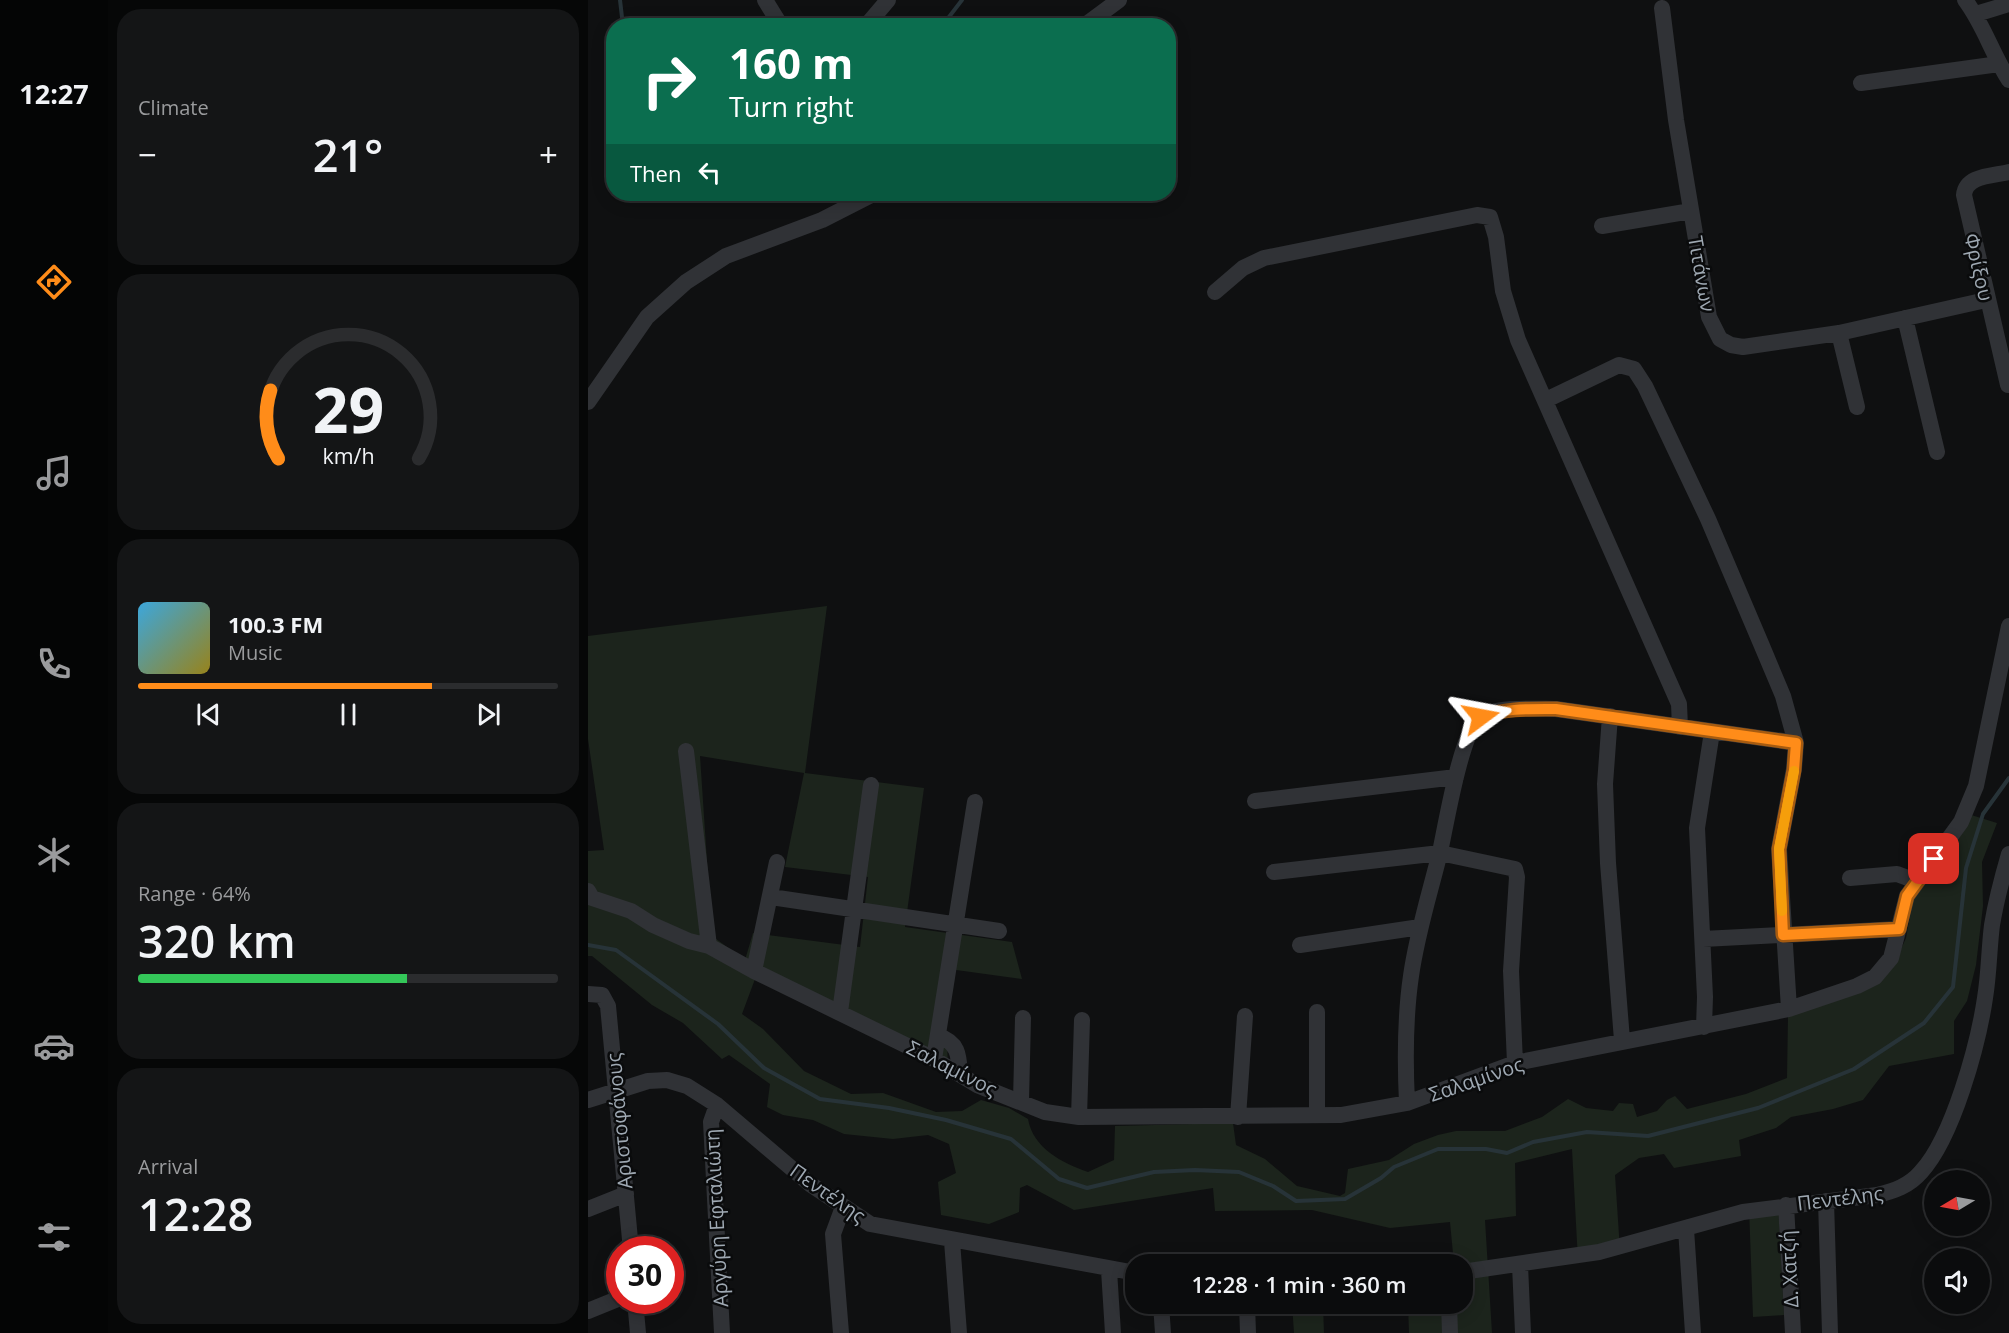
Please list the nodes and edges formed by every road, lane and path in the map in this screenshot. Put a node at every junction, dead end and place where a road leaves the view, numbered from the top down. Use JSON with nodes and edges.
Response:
{"nodes":[{"id":1,"x":765,"y":0,"type":"edge"},
{"id":2,"x":888,"y":0,"type":"edge"},
{"id":3,"x":1119,"y":0,"type":"edge"},
{"id":4,"x":1965,"y":0,"type":"edge"},
{"id":5,"x":2009,"y":4,"type":"edge"},
{"id":6,"x":1662,"y":8,"type":"dead end"},
{"id":7,"x":1976,"y":14,"type":"junction"},
{"id":8,"x":776,"y":18,"type":"edge"},
{"id":9,"x":873,"y":18,"type":"edge"},
{"id":10,"x":1095,"y":18,"type":"edge"},
{"id":11,"x":1999,"y":64,"type":"junction"},
{"id":12,"x":2009,"y":80,"type":"edge"},
{"id":13,"x":1861,"y":83,"type":"dead end"},
{"id":14,"x":2009,"y":172,"type":"edge"},
{"id":15,"x":859,"y":201,"type":"edge"},
{"id":16,"x":1691,"y":211,"type":"junction"},
{"id":17,"x":1602,"y":226,"type":"dead end"},
{"id":18,"x":1215,"y":292,"type":"dead end"},
{"id":19,"x":1986,"y":300,"type":"junction"},
{"id":20,"x":1905,"y":318,"type":"junction"},
{"id":21,"x":1839,"y":333,"type":"junction"},
{"id":22,"x":2008,"y":385,"type":"edge"},
{"id":23,"x":1546,"y":400,"type":"junction"},
{"id":24,"x":588,"y":402,"type":"edge"},
{"id":25,"x":1857,"y":407,"type":"dead end"},
{"id":26,"x":1937,"y":452,"type":"dead end"},
{"id":27,"x":2009,"y":626,"type":"edge"},
{"id":28,"x":1610,"y":716,"type":"junction"},
{"id":29,"x":1680,"y":727,"type":"junction"},
{"id":30,"x":1712,"y":732,"type":"junction"},
{"id":31,"x":1796,"y":743,"type":"junction"},
{"id":32,"x":686,"y":752,"type":"dead end"},
{"id":33,"x":1456,"y":777,"type":"junction"},
{"id":34,"x":871,"y":785,"type":"dead end"},
{"id":35,"x":1255,"y":801,"type":"dead end"},
{"id":36,"x":975,"y":802,"type":"dead end"},
{"id":37,"x":1440,"y":853,"type":"junction"},
{"id":38,"x":2009,"y":854,"type":"edge"},
{"id":39,"x":777,"y":862,"type":"dead end"},
{"id":40,"x":1274,"y":872,"type":"dead end"},
{"id":41,"x":1850,"y":878,"type":"dead end"},
{"id":42,"x":1916,"y":881,"type":"junction"},
{"id":43,"x":588,"y":891,"type":"edge"},
{"id":44,"x":771,"y":897,"type":"junction"},
{"id":45,"x":856,"y":908,"type":"junction"},
{"id":46,"x":955,"y":926,"type":"junction"},
{"id":47,"x":1420,"y":927,"type":"junction"},
{"id":48,"x":1899,"y":929,"type":"junction"},
{"id":49,"x":999,"y":931,"type":"dead end"},
{"id":50,"x":1783,"y":935,"type":"junction"},
{"id":51,"x":1702,"y":939,"type":"junction"},
{"id":52,"x":1300,"y":945,"type":"dead end"},
{"id":53,"x":709,"y":946,"type":"junction"},
{"id":54,"x":753,"y":971,"type":"junction"},
{"id":55,"x":595,"y":994,"type":"edge"},
{"id":56,"x":1788,"y":1009,"type":"junction"},
{"id":57,"x":840,"y":1011,"type":"junction"},
{"id":58,"x":1317,"y":1012,"type":"dead end"},
{"id":59,"x":1245,"y":1016,"type":"dead end"},
{"id":60,"x":1023,"y":1018,"type":"dead end"},
{"id":61,"x":1082,"y":1020,"type":"dead end"},
{"id":62,"x":1704,"y":1027,"type":"junction"},
{"id":63,"x":938,"y":1036,"type":"junction"},
{"id":64,"x":1622,"y":1040,"type":"junction"},
{"id":65,"x":934,"y":1059,"type":"junction"},
{"id":66,"x":1515,"y":1063,"type":"junction"},
{"id":67,"x":960,"y":1074,"type":"junction"},
{"id":68,"x":617,"y":1089,"type":"junction"},
{"id":69,"x":588,"y":1100,"type":"edge"},
{"id":70,"x":1021,"y":1101,"type":"junction"},
{"id":71,"x":1407,"y":1103,"type":"junction"},
{"id":72,"x":717,"y":1105,"type":"junction"},
{"id":73,"x":1317,"y":1115,"type":"junction"},
{"id":74,"x":1079,"y":1117,"type":"junction"},
{"id":75,"x":1238,"y":1117,"type":"junction"},
{"id":76,"x":626,"y":1194,"type":"junction"},
{"id":77,"x":1826,"y":1201,"type":"junction"},
{"id":78,"x":1786,"y":1205,"type":"junction"},
{"id":79,"x":843,"y":1207,"type":"junction"},
{"id":80,"x":588,"y":1209,"type":"edge"},
{"id":81,"x":1686,"y":1229,"type":"junction"},
{"id":82,"x":630,"y":1236,"type":"edge"},
{"id":83,"x":952,"y":1241,"type":"junction"},
{"id":84,"x":1520,"y":1265,"type":"junction"},
{"id":85,"x":1109,"y":1270,"type":"junction"},
{"id":86,"x":1473,"y":1271,"type":"edge"},
{"id":87,"x":1125,"y":1272,"type":"edge"},
{"id":88,"x":606,"y":1304,"type":"edge"},
{"id":89,"x":588,"y":1311,"type":"edge"},
{"id":90,"x":636,"y":1314,"type":"edge"},
{"id":91,"x":1162,"y":1314,"type":"edge"},
{"id":92,"x":1247,"y":1314,"type":"edge"},
{"id":93,"x":1449,"y":1314,"type":"edge"},
{"id":94,"x":638,"y":1333,"type":"edge"},
{"id":95,"x":722,"y":1333,"type":"edge"},
{"id":96,"x":841,"y":1333,"type":"edge"},
{"id":97,"x":959,"y":1333,"type":"edge"},
{"id":98,"x":1113,"y":1333,"type":"edge"},
{"id":99,"x":1163,"y":1333,"type":"edge"},
{"id":100,"x":1248,"y":1333,"type":"edge"},
{"id":101,"x":1450,"y":1333,"type":"edge"},
{"id":102,"x":1523,"y":1333,"type":"edge"},
{"id":103,"x":1693,"y":1333,"type":"edge"},
{"id":104,"x":1793,"y":1333,"type":"edge"},
{"id":105,"x":1830,"y":1333,"type":"edge"}],
"edges":[{"from":1,"to":8,"type":"street"},
{"from":2,"to":9,"type":"street"},
{"from":3,"to":10,"type":"street"},
{"from":4,"to":7,"type":"street"},
{"from":5,"to":7,"type":"street"},
{"from":6,"to":16,"type":"street","name":"Τιτάνων"},
{"from":7,"to":11,"type":"street"},
{"from":11,"to":12,"type":"street"},
{"from":11,"to":13,"type":"street"},
{"from":14,"to":19,"type":"street","name":"Φρίξου"},
{"from":15,"to":24,"type":"street"},
{"from":16,"to":17,"type":"street"},
{"from":16,"to":21,"type":"street","name":"Τιτάνων"},
{"from":18,"to":23,"type":"street"},
{"from":19,"to":20,"type":"street","name":"Τιτάνων"},
{"from":19,"to":22,"type":"street","name":"Φρίξου"},
{"from":20,"to":21,"type":"street","name":"Τιτάνων"},
{"from":20,"to":26,"type":"street"},
{"from":21,"to":25,"type":"street"},
{"from":23,"to":29,"type":"street"},
{"from":23,"to":31,"type":"street"},
{"from":27,"to":42,"type":"street","name":"Σαλαμίνος"},
{"from":28,"to":29,"type":"street"},
{"from":28,"to":33,"type":"street"},
{"from":28,"to":64,"type":"street"},
{"from":29,"to":30,"type":"street"},
{"from":30,"to":31,"type":"street"},
{"from":30,"to":51,"type":"street"},
{"from":31,"to":50,"type":"street"},
{"from":32,"to":53,"type":"street"},
{"from":33,"to":35,"type":"street"},
{"from":33,"to":37,"type":"street"},
{"from":34,"to":45,"type":"street"},
{"from":36,"to":46,"type":"street"},
{"from":37,"to":40,"type":"street"},
{"from":37,"to":47,"type":"street"},
{"from":37,"to":66,"type":"street"},
{"from":38,"to":77,"type":"street","name":"Πεντέλης"},
{"from":39,"to":44,"type":"street"},
{"from":41,"to":42,"type":"street"},
{"from":42,"to":48,"type":"street","name":"Σαλαμίνος"},
{"from":43,"to":53,"type":"street","name":"Σαλαμίνος"},
{"from":44,"to":45,"type":"street"},
{"from":44,"to":54,"type":"street"},
{"from":45,"to":46,"type":"street"},
{"from":45,"to":57,"type":"street"},
{"from":46,"to":49,"type":"street"},
{"from":46,"to":63,"type":"street"},
{"from":47,"to":52,"type":"street"},
{"from":47,"to":71,"type":"street"},
{"from":48,"to":50,"type":"street"},
{"from":48,"to":56,"type":"street","name":"Σαλαμίνος"},
{"from":50,"to":51,"type":"street"},
{"from":50,"to":56,"type":"street"},
{"from":51,"to":62,"type":"street"},
{"from":53,"to":54,"type":"street","name":"Σαλαμίνος"},
{"from":54,"to":57,"type":"street","name":"Σαλαμίνος"},
{"from":55,"to":68,"type":"street","name":"Αριστοφάνους"},
{"from":56,"to":62,"type":"street","name":"Σαλαμίνος"},
{"from":57,"to":65,"type":"street","name":"Σαλαμίνος"},
{"from":58,"to":73,"type":"street"},
{"from":59,"to":75,"type":"street"},
{"from":60,"to":70,"type":"street"},
{"from":61,"to":74,"type":"street"},
{"from":62,"to":64,"type":"street","name":"Σαλαμίνος"},
{"from":63,"to":65,"type":"street"},
{"from":63,"to":67,"type":"street"},
{"from":64,"to":66,"type":"street","name":"Σαλαμίνος"},
{"from":65,"to":67,"type":"street","name":"Σαλαμίνος"},
{"from":66,"to":71,"type":"street","name":"Σαλαμίνος"},
{"from":67,"to":70,"type":"street","name":"Σαλαμίνος"},
{"from":68,"to":69,"type":"street","name":"Πεντέλης"},
{"from":68,"to":72,"type":"street","name":"Πεντέλης"},
{"from":68,"to":76,"type":"street","name":"Αριστοφάνους"},
{"from":70,"to":74,"type":"street","name":"Σαλαμίνος"},
{"from":71,"to":73,"type":"street","name":"Σαλαμίνος"},
{"from":72,"to":79,"type":"street","name":"Πεντέλης"},
{"from":72,"to":95,"type":"street","name":"Αργύρη Εφταλιώτη"},
{"from":73,"to":75,"type":"street","name":"Σαλαμίνος"},
{"from":74,"to":75,"type":"street","name":"Σαλαμίνος"},
{"from":76,"to":80,"type":"street"},
{"from":76,"to":82,"type":"street","name":"Αριστοφάνους"},
{"from":77,"to":78,"type":"street","name":"Πεντέλης"},
{"from":77,"to":105,"type":"street"},
{"from":78,"to":81,"type":"street","name":"Πεντέλης"},
{"from":78,"to":104,"type":"street","name":"Δ. Χατζή"},
{"from":79,"to":83,"type":"street","name":"Πεντέλης"},
{"from":79,"to":96,"type":"street"},
{"from":81,"to":84,"type":"street","name":"Πεντέλης"},
{"from":81,"to":103,"type":"street"},
{"from":83,"to":85,"type":"street","name":"Πεντέλης"},
{"from":83,"to":97,"type":"street"},
{"from":84,"to":86,"type":"street","name":"Πεντέλης"},
{"from":84,"to":102,"type":"street"},
{"from":85,"to":87,"type":"street","name":"Πεντέλης"},
{"from":85,"to":98,"type":"street"},
{"from":88,"to":89,"type":"street"},
{"from":90,"to":94,"type":"street"},
{"from":91,"to":99,"type":"street"},
{"from":92,"to":100,"type":"street"},
{"from":93,"to":101,"type":"street"}]}
